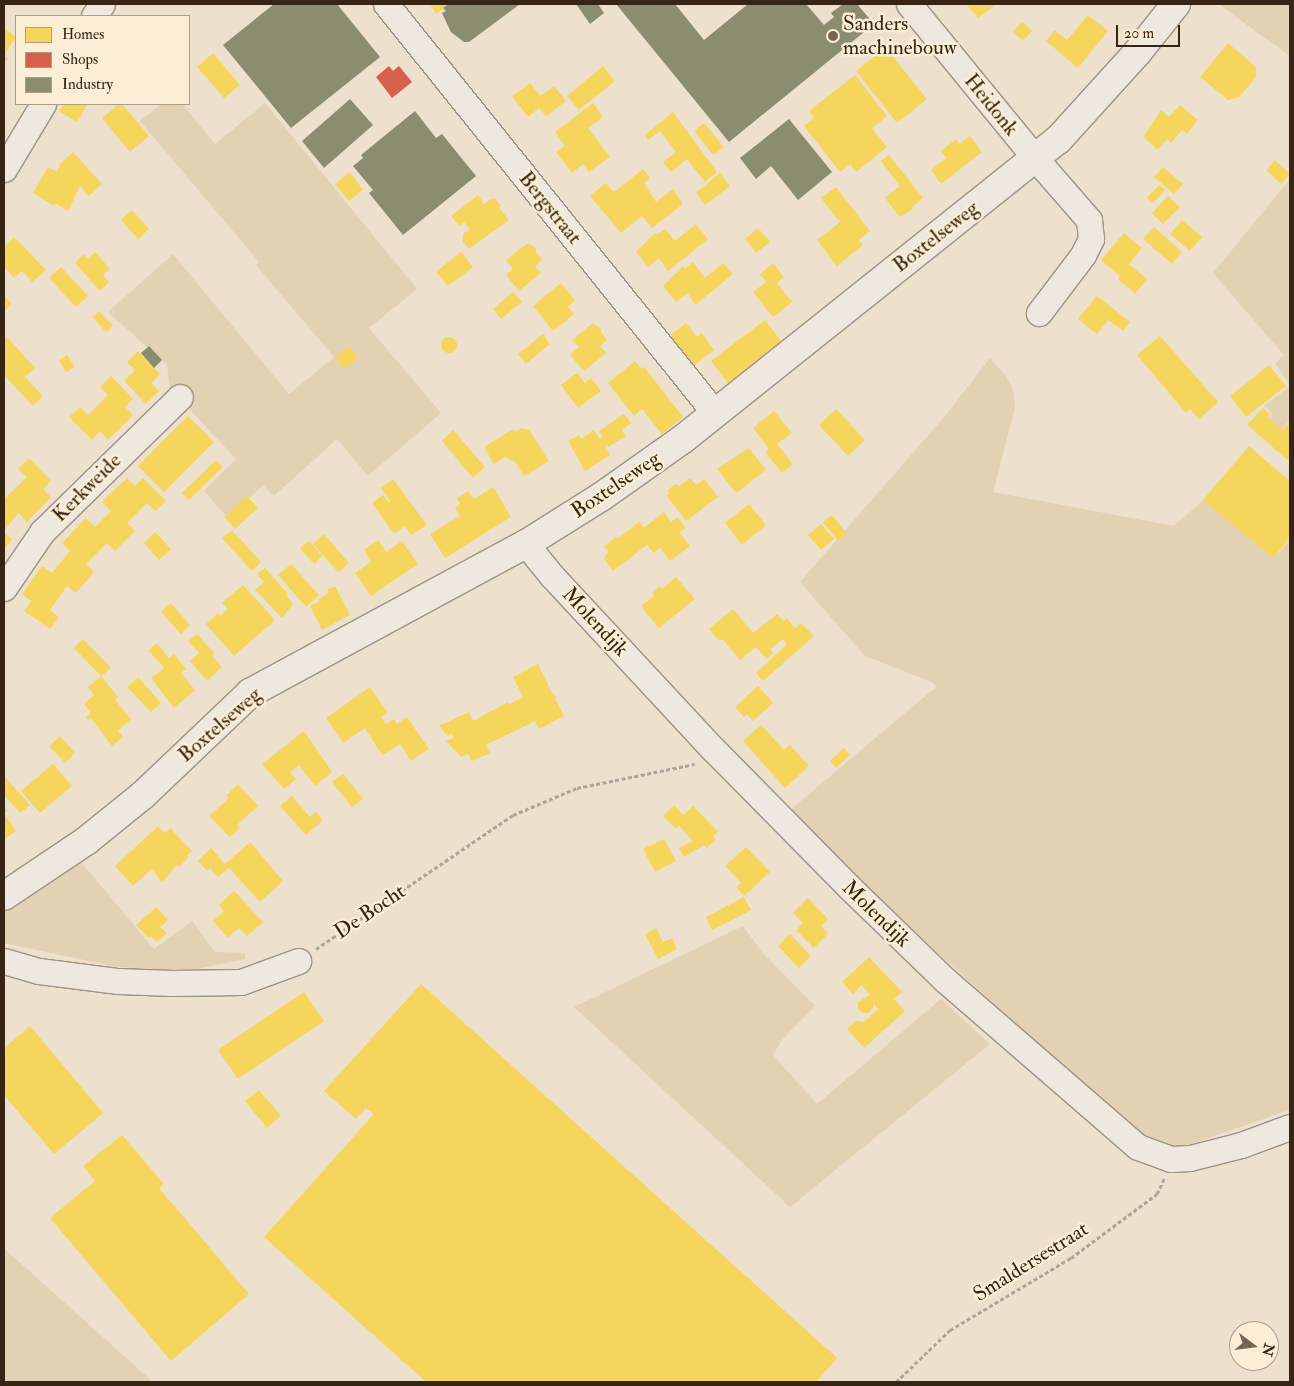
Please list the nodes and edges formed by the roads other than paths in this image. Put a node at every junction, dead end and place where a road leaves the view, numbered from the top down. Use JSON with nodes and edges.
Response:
{"nodes":[{"id":1,"x":102,"y":4,"type":"edge"},
{"id":2,"x":386,"y":4,"type":"edge"},
{"id":3,"x":909,"y":4,"type":"edge"},
{"id":4,"x":1176,"y":4,"type":"edge"},
{"id":5,"x":95,"y":15,"type":"edge"},
{"id":6,"x":41,"y":105,"type":"edge"},
{"id":7,"x":1036,"y":159,"type":"junction"},
{"id":8,"x":4,"y":169,"type":"edge"},
{"id":9,"x":1039,"y":313,"type":"dead end"},
{"id":10,"x":180,"y":397,"type":"dead end"},
{"id":11,"x":714,"y":412,"type":"junction"},
{"id":12,"x":526,"y":544,"type":"junction"},
{"id":13,"x":4,"y":588,"type":"edge"},
{"id":14,"x":4,"y":896,"type":"edge"},
{"id":15,"x":298,"y":961,"type":"road end"},
{"id":16,"x":4,"y":962,"type":"edge"},
{"id":17,"x":1290,"y":1127,"type":"edge"}],
"edges":[{"from":1,"to":5,"type":"street"},
{"from":2,"to":11,"type":"street","name":"Bergstraat"},
{"from":3,"to":7,"type":"street","name":"Heidonk"},
{"from":4,"to":7,"type":"street","name":"Boxtelseweg"},
{"from":6,"to":8,"type":"street"},
{"from":7,"to":9,"type":"street","name":"Heidonk"},
{"from":7,"to":11,"type":"street","name":"Boxtelseweg"},
{"from":10,"to":13,"type":"street","name":"Kerkweide"},
{"from":11,"to":12,"type":"street","name":"Boxtelseweg"},
{"from":12,"to":14,"type":"street","name":"Boxtelseweg"},
{"from":12,"to":17,"type":"street","name":"Molendijk"},
{"from":15,"to":16,"type":"street"}]}
